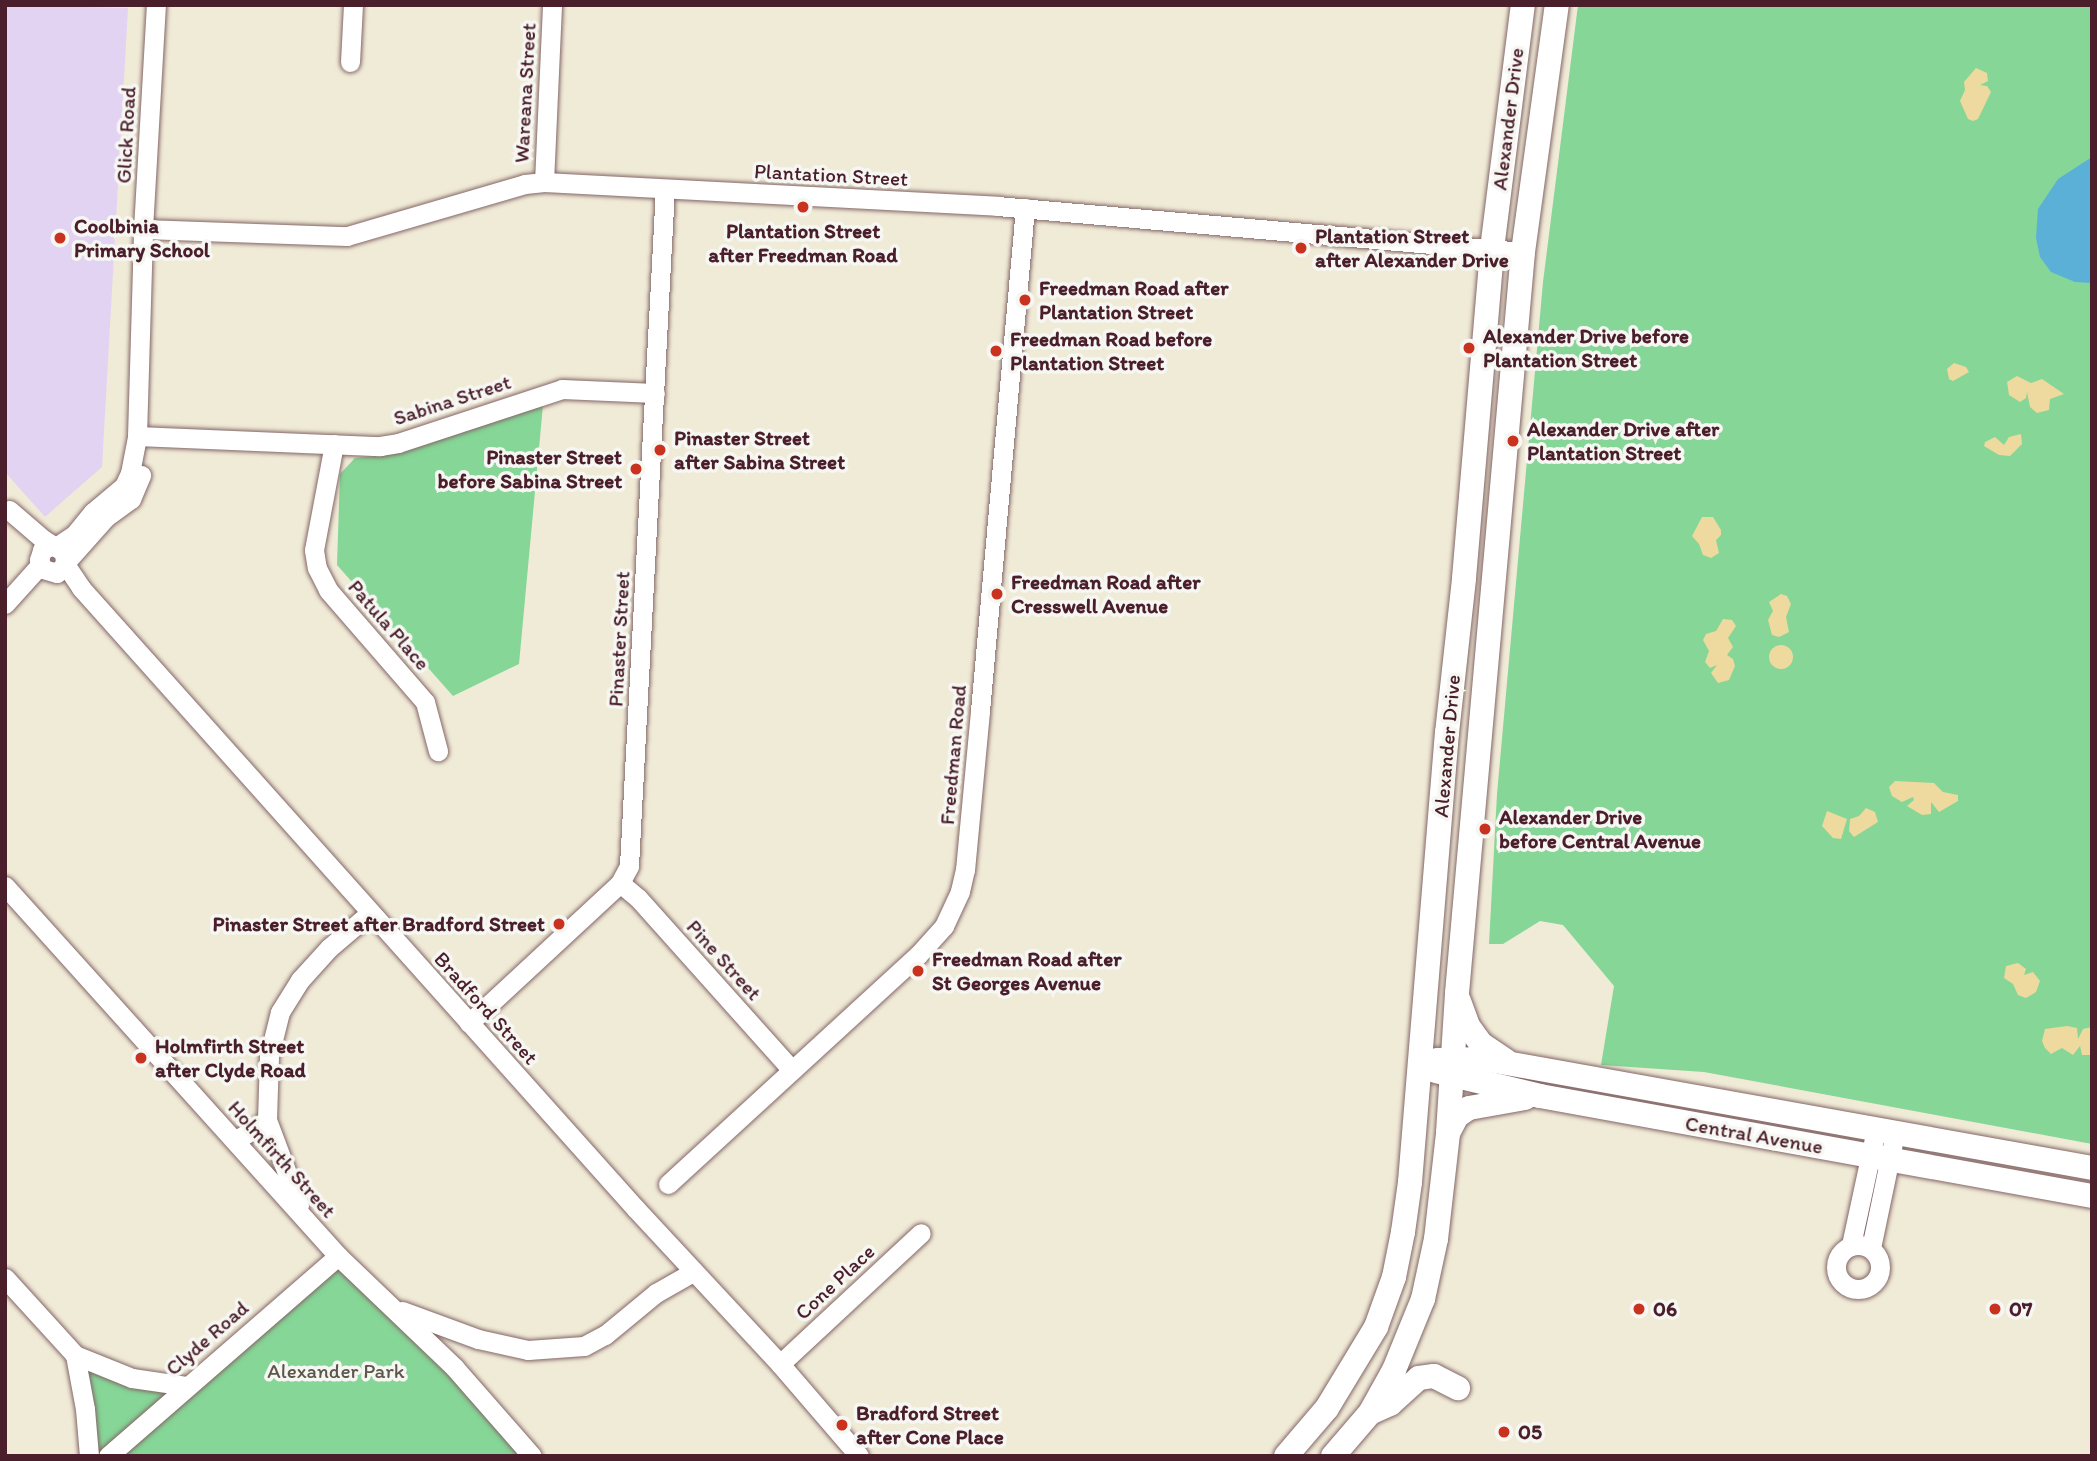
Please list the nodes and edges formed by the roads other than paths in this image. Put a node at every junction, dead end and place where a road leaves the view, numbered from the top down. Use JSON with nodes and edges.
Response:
{"nodes":[{"id":1,"x":156,"y":5,"type":"edge"},
{"id":2,"x":353,"y":5,"type":"edge"},
{"id":3,"x":552,"y":5,"type":"edge"},
{"id":4,"x":1523,"y":5,"type":"edge"},
{"id":5,"x":1557,"y":5,"type":"edge"},
{"id":6,"x":351,"y":62,"type":"dead end"},
{"id":7,"x":544,"y":182,"type":"junction"},
{"id":8,"x":665,"y":189,"type":"junction"},
{"id":9,"x":1025,"y":208,"type":"junction"},
{"id":10,"x":143,"y":229,"type":"junction"},
{"id":11,"x":1492,"y":249,"type":"junction"},
{"id":12,"x":1522,"y":252,"type":"junction"},
{"id":13,"x":654,"y":393,"type":"junction"},
{"id":14,"x":137,"y":436,"type":"junction"},
{"id":15,"x":334,"y":444,"type":"junction"},
{"id":16,"x":7,"y":507,"type":"edge"},
{"id":17,"x":53,"y":560,"type":"junction"},
{"id":18,"x":8,"y":601,"type":"edge"},
{"id":19,"x":438,"y":751,"type":"dead end"},
{"id":20,"x":620,"y":883,"type":"junction"},
{"id":21,"x":5,"y":886,"type":"edge"},
{"id":22,"x":370,"y":913,"type":"junction"},
{"id":23,"x":1457,"y":993,"type":"junction"},
{"id":24,"x":469,"y":1023,"type":"junction"},
{"id":25,"x":1418,"y":1063,"type":"junction"},
{"id":26,"x":1508,"y":1063,"type":"junction"},
{"id":27,"x":1452,"y":1067,"type":"junction"},
{"id":28,"x":792,"y":1070,"type":"junction"},
{"id":29,"x":1540,"y":1096,"type":"junction"},
{"id":30,"x":267,"y":1120,"type":"junction"},
{"id":31,"x":1886,"y":1131,"type":"junction"},
{"id":32,"x":1448,"y":1133,"type":"junction"},
{"id":33,"x":235,"y":1141,"type":"junction"},
{"id":34,"x":1881,"y":1158,"type":"junction"},
{"id":35,"x":2092,"y":1168,"type":"edge"},
{"id":36,"x":668,"y":1184,"type":"dead end"},
{"id":37,"x":2092,"y":1196,"type":"edge"},
{"id":38,"x":303,"y":1214,"type":"junction"},
{"id":39,"x":921,"y":1233,"type":"dead end"},
{"id":40,"x":1851,"y":1245,"type":"junction"},
{"id":41,"x":1871,"y":1248,"type":"junction"},
{"id":42,"x":338,"y":1256,"type":"junction"},
{"id":43,"x":693,"y":1272,"type":"junction"},
{"id":44,"x":5,"y":1278,"type":"edge"},
{"id":45,"x":395,"y":1308,"type":"junction"},
{"id":46,"x":478,"y":1339,"type":"junction"},
{"id":47,"x":75,"y":1355,"type":"junction"},
{"id":48,"x":780,"y":1364,"type":"junction"},
{"id":49,"x":454,"y":1367,"type":"junction"},
{"id":50,"x":187,"y":1386,"type":"junction"},
{"id":51,"x":1458,"y":1388,"type":"dead end"},
{"id":52,"x":1370,"y":1413,"type":"junction"},
{"id":53,"x":89,"y":1456,"type":"edge"},
{"id":54,"x":108,"y":1456,"type":"edge"},
{"id":55,"x":532,"y":1456,"type":"edge"},
{"id":56,"x":859,"y":1456,"type":"edge"},
{"id":57,"x":1286,"y":1456,"type":"edge"},
{"id":58,"x":1333,"y":1456,"type":"edge"}],
"edges":[{"from":1,"to":10,"type":"street","name":"Glick Road"},
{"from":2,"to":6,"type":"street"},
{"from":3,"to":7,"type":"street","name":"Wareana Street"},
{"from":4,"to":11,"type":"main road","name":"Alexander Drive"},
{"from":5,"to":12,"type":"main road","name":"Alexander Drive"},
{"from":7,"to":8,"type":"street","name":"Plantation Street"},
{"from":7,"to":10,"type":"street","name":"Plantation Street"},
{"from":8,"to":9,"type":"street","name":"Plantation Street"},
{"from":8,"to":13,"type":"street","name":"Pinaster Street"},
{"from":9,"to":11,"type":"street","name":"Plantation Street"},
{"from":9,"to":28,"type":"street","name":"Freedman Road"},
{"from":10,"to":14,"type":"street","name":"Glick Road"},
{"from":11,"to":12,"type":"street","name":"Plantation Street"},
{"from":11,"to":25,"type":"main road","name":"Alexander Drive"},
{"from":12,"to":23,"type":"main road","name":"Alexander Drive"},
{"from":13,"to":15,"type":"street","name":"Sabina Street"},
{"from":13,"to":20,"type":"street","name":"Pinaster Street"},
{"from":14,"to":15,"type":"street","name":"Sabina Street"},
{"from":14,"to":17,"type":"street","name":"Glick Road"},
{"from":15,"to":19,"type":"street","name":"Patula Place"},
{"from":16,"to":17,"type":"street","name":"Bradford Street"},
{"from":17,"to":18,"type":"street","name":"Glick Road"},
{"from":17,"to":22,"type":"street","name":"Bradford Street"},
{"from":20,"to":24,"type":"street","name":"Pinaster Street"},
{"from":20,"to":28,"type":"street","name":"Pine Street"},
{"from":21,"to":33,"type":"street","name":"Holmfirth Street"},
{"from":22,"to":24,"type":"street","name":"Bradford Street"},
{"from":22,"to":30,"type":"street"},
{"from":23,"to":26,"type":"main road"},
{"from":23,"to":27,"type":"main road","name":"Alexander Drive"},
{"from":24,"to":43,"type":"street","name":"Bradford Street"},
{"from":25,"to":27,"type":"main road","name":"Central Avenue"},
{"from":25,"to":57,"type":"main road","name":"Alexander Drive"},
{"from":26,"to":27,"type":"main road","name":"Central Avenue"},
{"from":26,"to":31,"type":"main road","name":"Central Avenue"},
{"from":27,"to":29,"type":"main road","name":"Central Avenue"},
{"from":27,"to":32,"type":"main road","name":"Alexander Drive"},
{"from":28,"to":36,"type":"street","name":"Freedman Road"},
{"from":29,"to":32,"type":"main road"},
{"from":29,"to":34,"type":"main road","name":"Central Avenue"},
{"from":30,"to":33,"type":"street"},
{"from":30,"to":38,"type":"street"},
{"from":31,"to":34,"type":"street"},
{"from":31,"to":35,"type":"main road","name":"Central Avenue"},
{"from":32,"to":52,"type":"main road","name":"Alexander Drive"},
{"from":33,"to":38,"type":"street","name":"Holmfirth Street"},
{"from":34,"to":37,"type":"main road","name":"Central Avenue"},
{"from":34,"to":40,"type":"street"},
{"from":34,"to":41,"type":"street"},
{"from":38,"to":42,"type":"street","name":"Holmfirth Street"},
{"from":39,"to":48,"type":"street","name":"Cone Place"},
{"from":40,"to":41,"type":"street"},
{"from":40,"to":41,"type":"street"},
{"from":42,"to":45,"type":"street","name":"Holmfirth Street"},
{"from":42,"to":50,"type":"street","name":"Clyde Road"},
{"from":43,"to":46,"type":"street"},
{"from":43,"to":48,"type":"street","name":"Bradford Street"},
{"from":44,"to":47,"type":"street"},
{"from":45,"to":46,"type":"street"},
{"from":45,"to":49,"type":"street","name":"Holmfirth Street"},
{"from":46,"to":49,"type":"street"},
{"from":47,"to":50,"type":"street"},
{"from":47,"to":53,"type":"street"},
{"from":48,"to":56,"type":"street","name":"Bradford Street"},
{"from":49,"to":55,"type":"street","name":"Holmfirth Street"},
{"from":50,"to":54,"type":"street","name":"Clyde Road"},
{"from":51,"to":52,"type":"main road"},
{"from":52,"to":58,"type":"main road","name":"Alexander Drive"}]}
